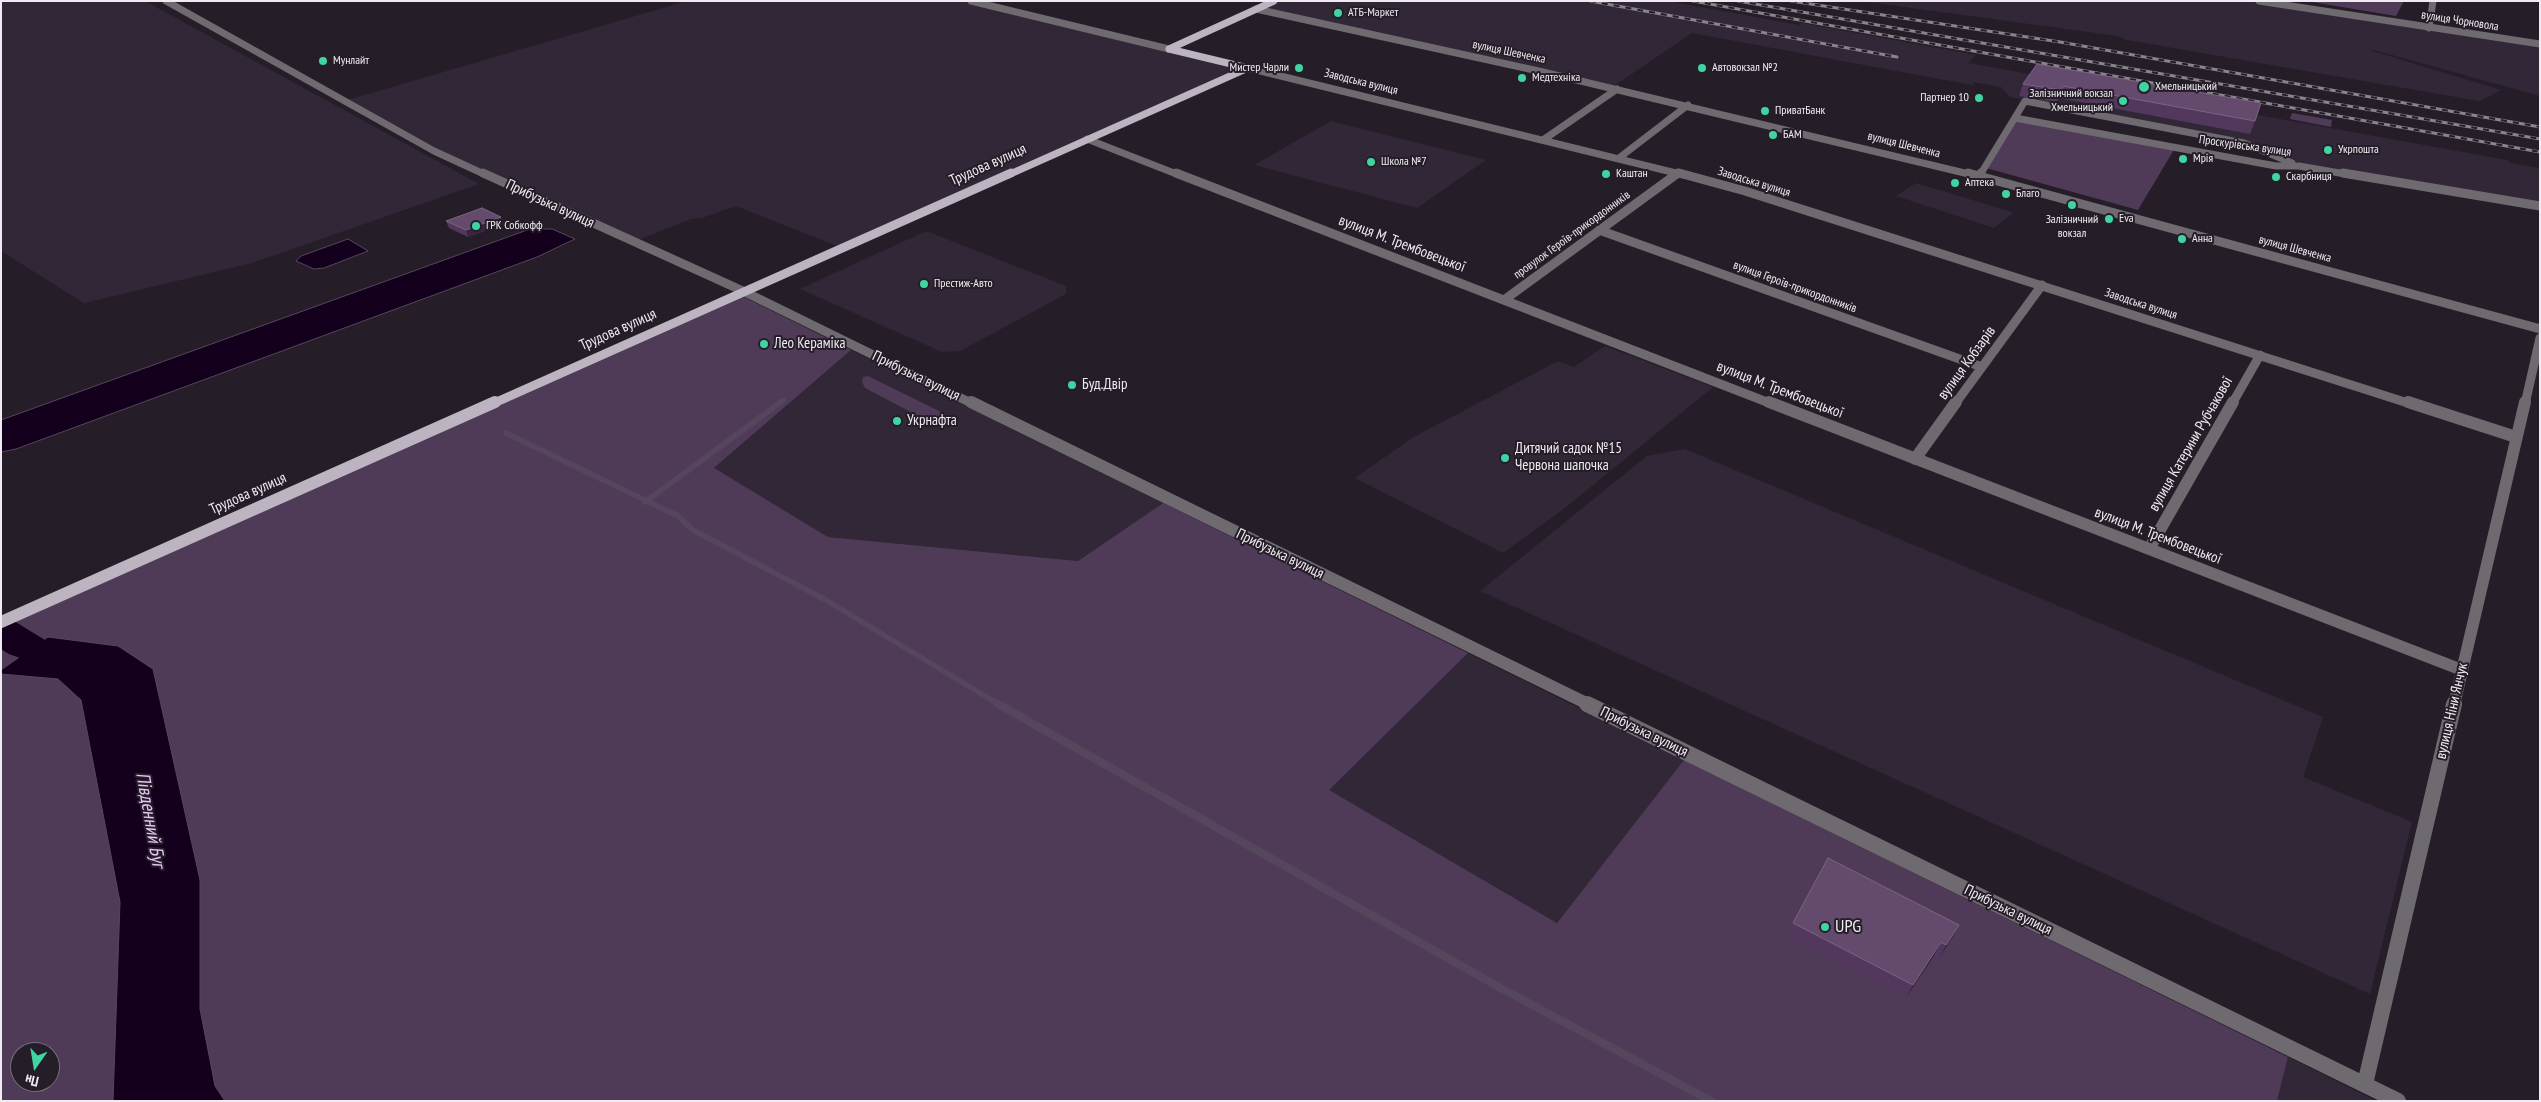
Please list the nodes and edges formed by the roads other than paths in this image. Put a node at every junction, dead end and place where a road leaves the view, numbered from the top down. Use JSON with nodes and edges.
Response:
{"nodes":[{"id":1,"x":166,"y":1,"type":"edge"},
{"id":2,"x":971,"y":1,"type":"edge"},
{"id":3,"x":1274,"y":1,"type":"edge"},
{"id":4,"x":2259,"y":1,"type":"edge"},
{"id":5,"x":2432,"y":1,"type":"edge"},
{"id":6,"x":1256,"y":9,"type":"junction"},
{"id":7,"x":2428,"y":28,"type":"junction"},
{"id":8,"x":2540,"y":44,"type":"edge"},
{"id":9,"x":1169,"y":49,"type":"junction"},
{"id":10,"x":1248,"y":68,"type":"junction"},
{"id":11,"x":1617,"y":89,"type":"junction"},
{"id":12,"x":1688,"y":105,"type":"junction"},
{"id":13,"x":2015,"y":118,"type":"junction"},
{"id":14,"x":1087,"y":139,"type":"junction"},
{"id":15,"x":1543,"y":140,"type":"junction"},
{"id":16,"x":1619,"y":158,"type":"junction"},
{"id":17,"x":2299,"y":166,"type":"junction"},
{"id":18,"x":1678,"y":173,"type":"junction"},
{"id":19,"x":1979,"y":176,"type":"junction"},
{"id":20,"x":2540,"y":206,"type":"edge"},
{"id":21,"x":1599,"y":230,"type":"junction"},
{"id":22,"x":2042,"y":285,"type":"junction"},
{"id":23,"x":743,"y":291,"type":"junction"},
{"id":24,"x":1504,"y":300,"type":"junction"},
{"id":25,"x":2540,"y":329,"type":"edge"},
{"id":26,"x":2540,"y":338,"type":"edge"},
{"id":27,"x":2260,"y":355,"type":"junction"},
{"id":28,"x":1982,"y":367,"type":"junction"},
{"id":29,"x":2516,"y":437,"type":"junction"},
{"id":30,"x":1915,"y":459,"type":"junction"},
{"id":31,"x":2149,"y":549,"type":"junction"},
{"id":32,"x":1,"y":622,"type":"edge"},
{"id":33,"x":2462,"y":670,"type":"junction"},
{"id":34,"x":2365,"y":1084,"type":"junction"},
{"id":35,"x":2398,"y":1101,"type":"edge"}],
"edges":[{"from":1,"to":23,"type":"street","name":"Прибузька вулиця"},
{"from":2,"to":9,"type":"street","name":"Заводська вулиця"},
{"from":3,"to":6,"type":"main road"},
{"from":4,"to":7,"type":"street","name":"вулиця Чорновола"},
{"from":5,"to":7,"type":"street"},
{"from":6,"to":9,"type":"main road"},
{"from":6,"to":11,"type":"street","name":"вулиця Шевченка"},
{"from":7,"to":8,"type":"street","name":"вулиця Чорновола"},
{"from":9,"to":10,"type":"main road","name":"Заводська вулиця"},
{"from":10,"to":14,"type":"main road","name":"Трудова вулиця"},
{"from":10,"to":15,"type":"street","name":"Заводська вулиця"},
{"from":11,"to":12,"type":"street","name":"вулиця Шевченка"},
{"from":11,"to":15,"type":"street"},
{"from":12,"to":16,"type":"street"},
{"from":12,"to":19,"type":"street","name":"вулиця Шевченка"},
{"from":13,"to":17,"type":"street","name":"Проскурівська вулиця"},
{"from":13,"to":17,"type":"street"},
{"from":13,"to":19,"type":"street"},
{"from":14,"to":23,"type":"main road","name":"Трудова вулиця"},
{"from":14,"to":24,"type":"street","name":"вулиця М. Трембовецької"},
{"from":15,"to":16,"type":"street","name":"Заводська вулиця"},
{"from":16,"to":18,"type":"street","name":"Заводська вулиця"},
{"from":17,"to":20,"type":"street","name":"Проскурівська вулиця"},
{"from":18,"to":21,"type":"street","name":"провулок Героїв-прикордонників"},
{"from":18,"to":22,"type":"street","name":"Заводська вулиця"},
{"from":19,"to":25,"type":"street","name":"вулиця Шевченка"},
{"from":21,"to":24,"type":"street","name":"провулок Героїв-прикордонників"},
{"from":21,"to":28,"type":"street","name":"вулиця Героїв-прикордонників"},
{"from":22,"to":27,"type":"street","name":"Заводська вулиця"},
{"from":22,"to":28,"type":"street","name":"вулиця Кобзарів"},
{"from":23,"to":32,"type":"main road","name":"Трудова вулиця"},
{"from":23,"to":34,"type":"street","name":"Прибузька вулиця"},
{"from":24,"to":30,"type":"street","name":"вулиця М. Трембовецької"},
{"from":26,"to":29,"type":"street","name":"вулиця Ніни Янчук"},
{"from":27,"to":29,"type":"street","name":"Заводська вулиця"},
{"from":27,"to":31,"type":"street","name":"вулиця Катерини Рубчакової"},
{"from":28,"to":30,"type":"street","name":"вулиця Кобзарів"},
{"from":29,"to":33,"type":"street","name":"вулиця Ніни Янчук"},
{"from":30,"to":31,"type":"street","name":"вулиця М. Трембовецької"},
{"from":31,"to":33,"type":"street","name":"вулиця М. Трембовецької"},
{"from":33,"to":34,"type":"street","name":"вулиця Ніни Янчук"},
{"from":34,"to":35,"type":"street","name":"Прибузька вулиця"}]}
